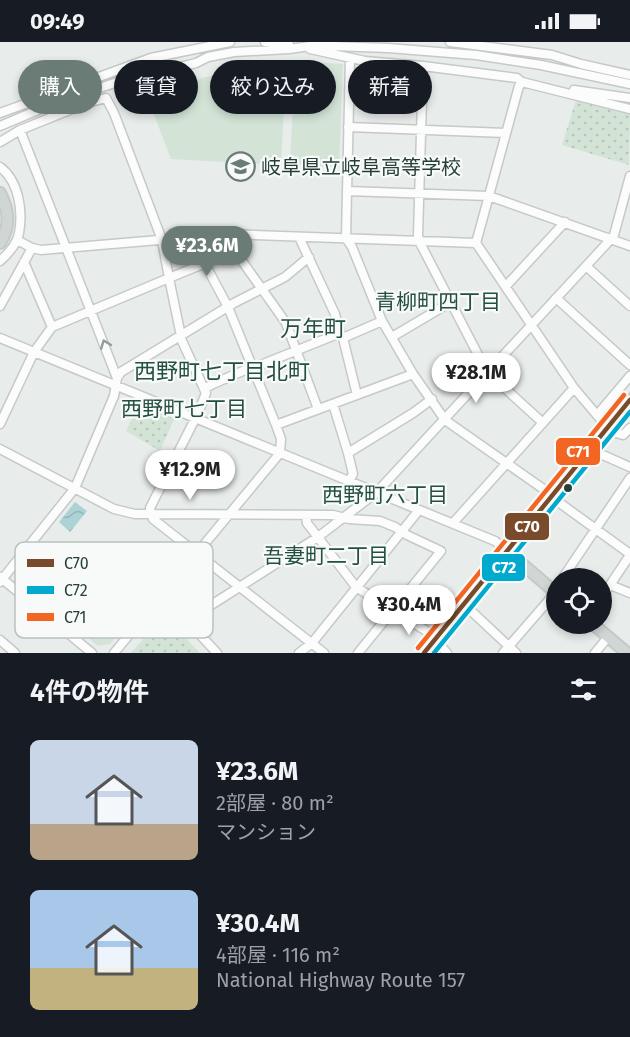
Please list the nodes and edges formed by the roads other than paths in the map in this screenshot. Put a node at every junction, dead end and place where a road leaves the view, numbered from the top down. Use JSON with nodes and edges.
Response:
{"nodes":[{"id":1,"x":230,"y":42,"type":"edge"},
{"id":2,"x":265,"y":42,"type":"edge"},
{"id":3,"x":450,"y":42,"type":"edge"},
{"id":4,"x":299,"y":47,"type":"junction"},
{"id":5,"x":350,"y":58,"type":"junction"},
{"id":6,"x":368,"y":60,"type":"edge"},
{"id":7,"x":432,"y":67,"type":"edge"},
{"id":8,"x":630,"y":75,"type":"edge"},
{"id":9,"x":522,"y":82,"type":"junction"},
{"id":10,"x":630,"y":84,"type":"edge"},
{"id":11,"x":562,"y":92,"type":"junction"},
{"id":12,"x":630,"y":98,"type":"edge"},
{"id":13,"x":630,"y":109,"type":"edge"},
{"id":14,"x":0,"y":113,"type":"edge"},
{"id":15,"x":422,"y":114,"type":"edge"},
{"id":16,"x":0,"y":126,"type":"edge"},
{"id":17,"x":348,"y":127,"type":"junction"},
{"id":18,"x":20,"y":130,"type":"junction"},
{"id":19,"x":421,"y":130,"type":"junction"},
{"id":20,"x":506,"y":133,"type":"junction"},
{"id":21,"x":0,"y":142,"type":"edge"},
{"id":22,"x":0,"y":167,"type":"edge"},
{"id":23,"x":630,"y":176,"type":"edge"},
{"id":24,"x":347,"y":191,"type":"junction"},
{"id":25,"x":0,"y":193,"type":"edge"},
{"id":26,"x":420,"y":194,"type":"junction"},
{"id":27,"x":489,"y":196,"type":"junction"},
{"id":28,"x":565,"y":222,"type":"junction"},
{"id":29,"x":236,"y":234,"type":"junction"},
{"id":30,"x":299,"y":237,"type":"junction"},
{"id":31,"x":346,"y":238,"type":"junction"},
{"id":32,"x":611,"y":239,"type":"junction"},
{"id":33,"x":17,"y":240,"type":"junction"},
{"id":34,"x":162,"y":240,"type":"junction"},
{"id":35,"x":419,"y":241,"type":"junction"},
{"id":36,"x":0,"y":243,"type":"edge"},
{"id":37,"x":476,"y":243,"type":"junction"},
{"id":38,"x":630,"y":246,"type":"edge"},
{"id":39,"x":32,"y":248,"type":"junction"},
{"id":40,"x":67,"y":249,"type":"junction"},
{"id":41,"x":235,"y":251,"type":"junction"},
{"id":42,"x":309,"y":258,"type":"junction"},
{"id":43,"x":0,"y":261,"type":"edge"},
{"id":44,"x":24,"y":262,"type":"junction"},
{"id":45,"x":205,"y":264,"type":"junction"},
{"id":46,"x":586,"y":266,"type":"junction"},
{"id":47,"x":169,"y":278,"type":"junction"},
{"id":48,"x":506,"y":286,"type":"junction"},
{"id":49,"x":262,"y":289,"type":"junction"},
{"id":50,"x":556,"y":298,"type":"junction"},
{"id":51,"x":451,"y":302,"type":"junction"},
{"id":52,"x":0,"y":306,"type":"edge"},
{"id":53,"x":630,"y":306,"type":"edge"},
{"id":54,"x":228,"y":307,"type":"junction"},
{"id":55,"x":92,"y":311,"type":"junction"},
{"id":56,"x":382,"y":321,"type":"junction"},
{"id":57,"x":532,"y":324,"type":"junction"},
{"id":58,"x":52,"y":327,"type":"junction"},
{"id":59,"x":180,"y":336,"type":"junction"},
{"id":60,"x":341,"y":336,"type":"junction"},
{"id":61,"x":392,"y":337,"type":"junction"},
{"id":62,"x":0,"y":338,"type":"edge"},
{"id":63,"x":34,"y":351,"type":"junction"},
{"id":64,"x":296,"y":351,"type":"junction"},
{"id":65,"x":630,"y":365,"type":"edge"},
{"id":66,"x":252,"y":368,"type":"junction"},
{"id":67,"x":487,"y":372,"type":"junction"},
{"id":68,"x":413,"y":374,"type":"junction"},
{"id":69,"x":630,"y":376,"type":"edge"},
{"id":70,"x":116,"y":382,"type":"junction"},
{"id":71,"x":574,"y":388,"type":"junction"},
{"id":72,"x":204,"y":389,"type":"junction"},
{"id":73,"x":357,"y":395,"type":"junction"},
{"id":74,"x":432,"y":399,"type":"junction"},
{"id":75,"x":630,"y":400,"type":"edge"},
{"id":76,"x":333,"y":404,"type":"junction"},
{"id":77,"x":318,"y":409,"type":"junction"},
{"id":78,"x":630,"y":410,"type":"edge"},
{"id":79,"x":597,"y":415,"type":"junction"},
{"id":80,"x":195,"y":418,"type":"junction"},
{"id":81,"x":445,"y":420,"type":"junction"},
{"id":82,"x":543,"y":423,"type":"junction"},
{"id":83,"x":0,"y":424,"type":"edge"},
{"id":84,"x":276,"y":425,"type":"junction"},
{"id":85,"x":630,"y":428,"type":"edge"},
{"id":86,"x":610,"y":430,"type":"junction"},
{"id":87,"x":0,"y":448,"type":"edge"},
{"id":88,"x":596,"y":452,"type":"junction"},
{"id":89,"x":280,"y":453,"type":"junction"},
{"id":90,"x":348,"y":453,"type":"junction"},
{"id":91,"x":507,"y":463,"type":"junction"},
{"id":92,"x":630,"y":467,"type":"edge"},
{"id":93,"x":630,"y":478,"type":"edge"},
{"id":94,"x":350,"y":482,"type":"junction"},
{"id":95,"x":75,"y":488,"type":"junction"},
{"id":96,"x":377,"y":492,"type":"junction"},
{"id":97,"x":555,"y":498,"type":"junction"},
{"id":98,"x":419,"y":510,"type":"junction"},
{"id":99,"x":230,"y":513,"type":"junction"},
{"id":100,"x":151,"y":514,"type":"junction"},
{"id":101,"x":306,"y":515,"type":"junction"},
{"id":102,"x":344,"y":518,"type":"junction"},
{"id":103,"x":453,"y":524,"type":"junction"},
{"id":104,"x":595,"y":529,"type":"junction"},
{"id":105,"x":401,"y":532,"type":"junction"},
{"id":106,"x":318,"y":537,"type":"junction"},
{"id":107,"x":31,"y":542,"type":"edge"},
{"id":108,"x":182,"y":542,"type":"edge"},
{"id":109,"x":207,"y":542,"type":"edge"},
{"id":110,"x":510,"y":554,"type":"junction"},
{"id":111,"x":630,"y":554,"type":"edge"},
{"id":112,"x":15,"y":562,"type":"edge"},
{"id":113,"x":213,"y":566,"type":"edge"},
{"id":114,"x":569,"y":568,"type":"edge"},
{"id":115,"x":1,"y":579,"type":"edge"},
{"id":116,"x":612,"y":582,"type":"edge"},
{"id":117,"x":546,"y":583,"type":"edge"},
{"id":118,"x":239,"y":586,"type":"junction"},
{"id":119,"x":612,"y":586,"type":"edge"},
{"id":120,"x":356,"y":587,"type":"junction"},
{"id":121,"x":15,"y":590,"type":"edge"},
{"id":122,"x":630,"y":593,"type":"edge"},
{"id":123,"x":213,"y":603,"type":"edge"},
{"id":124,"x":546,"y":604,"type":"edge"},
{"id":125,"x":468,"y":608,"type":"junction"},
{"id":126,"x":393,"y":611,"type":"junction"},
{"id":127,"x":605,"y":634,"type":"edge"},
{"id":128,"x":608,"y":637,"type":"junction"},
{"id":129,"x":74,"y":638,"type":"edge"},
{"id":130,"x":126,"y":638,"type":"edge"},
{"id":131,"x":202,"y":638,"type":"edge"},
{"id":132,"x":312,"y":643,"type":"junction"},
{"id":133,"x":1,"y":645,"type":"edge"},
{"id":134,"x":438,"y":647,"type":"edge"},
{"id":135,"x":509,"y":651,"type":"edge"},
{"id":136,"x":15,"y":653,"type":"edge"},
{"id":137,"x":92,"y":653,"type":"edge"},
{"id":138,"x":114,"y":653,"type":"edge"},
{"id":139,"x":217,"y":653,"type":"edge"},
{"id":140,"x":299,"y":653,"type":"edge"},
{"id":141,"x":324,"y":653,"type":"edge"},
{"id":142,"x":358,"y":653,"type":"edge"},
{"id":143,"x":424,"y":653,"type":"edge"},
{"id":144,"x":595,"y":653,"type":"edge"},
{"id":145,"x":627,"y":653,"type":"edge"}],
"edges":[{"from":1,"to":14,"type":"street"},
{"from":2,"to":4,"type":"street"},
{"from":3,"to":8,"type":"street"},
{"from":4,"to":5,"type":"street"},
{"from":4,"to":10,"type":"street"},
{"from":4,"to":16,"type":"street"},
{"from":5,"to":6,"type":"street"},
{"from":5,"to":17,"type":"street"},
{"from":7,"to":9,"type":"street"},
{"from":9,"to":11,"type":"street"},
{"from":9,"to":20,"type":"street"},
{"from":11,"to":12,"type":"street"},
{"from":11,"to":13,"type":"street"},
{"from":15,"to":19,"type":"street"},
{"from":17,"to":19,"type":"street"},
{"from":17,"to":24,"type":"street"},
{"from":18,"to":21,"type":"street"},
{"from":18,"to":34,"type":"street"},
{"from":18,"to":40,"type":"street"},
{"from":19,"to":20,"type":"street"},
{"from":19,"to":26,"type":"street"},
{"from":20,"to":27,"type":"street"},
{"from":22,"to":33,"type":"street"},
{"from":23,"to":32,"type":"street"},
{"from":24,"to":26,"type":"street"},
{"from":24,"to":31,"type":"street"},
{"from":25,"to":36,"type":"main road"},
{"from":26,"to":27,"type":"street"},
{"from":26,"to":35,"type":"street"},
{"from":27,"to":28,"type":"street"},
{"from":27,"to":37,"type":"street"},
{"from":28,"to":32,"type":"street"},
{"from":28,"to":48,"type":"street"},
{"from":29,"to":30,"type":"street"},
{"from":29,"to":34,"type":"street"},
{"from":29,"to":41,"type":"street"},
{"from":30,"to":31,"type":"street"},
{"from":30,"to":42,"type":"street"},
{"from":31,"to":35,"type":"street"},
{"from":31,"to":56,"type":"street"},
{"from":32,"to":38,"type":"street"},
{"from":32,"to":46,"type":"street"},
{"from":33,"to":39,"type":"street"},
{"from":33,"to":43,"type":"street"},
{"from":34,"to":40,"type":"street"},
{"from":34,"to":47,"type":"street"},
{"from":35,"to":37,"type":"street"},
{"from":35,"to":51,"type":"street"},
{"from":37,"to":48,"type":"street"},
{"from":39,"to":40,"type":"street"},
{"from":39,"to":44,"type":"street"},
{"from":40,"to":55,"type":"street"},
{"from":41,"to":45,"type":"street"},
{"from":41,"to":49,"type":"street"},
{"from":42,"to":49,"type":"street"},
{"from":42,"to":60,"type":"street"},
{"from":44,"to":52,"type":"street"},
{"from":44,"to":58,"type":"street"},
{"from":45,"to":47,"type":"street"},
{"from":45,"to":54,"type":"street"},
{"from":46,"to":50,"type":"street"},
{"from":46,"to":53,"type":"street"},
{"from":47,"to":55,"type":"street"},
{"from":47,"to":59,"type":"street"},
{"from":48,"to":57,"type":"street"},
{"from":49,"to":54,"type":"street"},
{"from":49,"to":64,"type":"street"},
{"from":50,"to":57,"type":"street"},
{"from":50,"to":65,"type":"street"},
{"from":51,"to":61,"type":"street"},
{"from":51,"to":67,"type":"street"},
{"from":54,"to":59,"type":"street"},
{"from":54,"to":66,"type":"street"},
{"from":55,"to":58,"type":"street"},
{"from":70,"to":55,"type":"street","one_way":true},
{"from":56,"to":60,"type":"street"},
{"from":56,"to":61,"type":"street"},
{"from":57,"to":67,"type":"street"},
{"from":57,"to":71,"type":"street"},
{"from":58,"to":63,"type":"street"},
{"from":59,"to":70,"type":"street"},
{"from":59,"to":72,"type":"street"},
{"from":60,"to":64,"type":"street"},
{"from":60,"to":73,"type":"street"},
{"from":61,"to":68,"type":"street"},
{"from":62,"to":63,"type":"street"},
{"from":63,"to":70,"type":"street"},
{"from":63,"to":83,"type":"street"},
{"from":64,"to":66,"type":"street"},
{"from":64,"to":77,"type":"street"},
{"from":66,"to":72,"type":"street"},
{"from":66,"to":84,"type":"street"},
{"from":67,"to":81,"type":"street"},
{"from":67,"to":82,"type":"street"},
{"from":68,"to":73,"type":"street"},
{"from":68,"to":74,"type":"street"},
{"from":69,"to":79,"type":"street"},
{"from":70,"to":80,"type":"street"},
{"from":70,"to":95,"type":"street"},
{"from":71,"to":79,"type":"street"},
{"from":71,"to":82,"type":"street"},
{"from":72,"to":80,"type":"street"},
{"from":73,"to":76,"type":"street"},
{"from":74,"to":81,"type":"street"},
{"from":74,"to":90,"type":"street"},
{"from":75,"to":86,"type":"highway"},
{"from":76,"to":77,"type":"street"},
{"from":76,"to":90,"type":"street"},
{"from":77,"to":84,"type":"street"},
{"from":78,"to":86,"type":"highway"},
{"from":79,"to":86,"type":"street"},
{"from":80,"to":89,"type":"street"},
{"from":80,"to":100,"type":"street"},
{"from":81,"to":91,"type":"street"},
{"from":81,"to":96,"type":"street"},
{"from":82,"to":91,"type":"street"},
{"from":84,"to":89,"type":"street"},
{"from":85,"to":86,"type":"street"},
{"from":86,"to":88,"type":"highway"},
{"from":86,"to":97,"type":"highway"},
{"from":87,"to":95,"type":"street"},
{"from":88,"to":92,"type":"street"},
{"from":88,"to":97,"type":"highway"},
{"from":89,"to":94,"type":"street"},
{"from":89,"to":99,"type":"street"},
{"from":90,"to":94,"type":"street"},
{"from":91,"to":97,"type":"street"},
{"from":91,"to":103,"type":"street"},
{"from":93,"to":104,"type":"street"},
{"from":94,"to":96,"type":"street"},
{"from":95,"to":100,"type":"street"},
{"from":95,"to":107,"type":"street"},
{"from":96,"to":98,"type":"street"},
{"from":96,"to":102,"type":"street"},
{"from":97,"to":104,"type":"street"},
{"from":97,"to":110,"type":"highway"},
{"from":98,"to":103,"type":"street"},
{"from":98,"to":105,"type":"street"},
{"from":99,"to":100,"type":"street"},
{"from":99,"to":101,"type":"street"},
{"from":99,"to":109,"type":"street"},
{"from":100,"to":108,"type":"street"},
{"from":101,"to":102,"type":"street"},
{"from":101,"to":106,"type":"street"},
{"from":102,"to":105,"type":"street"},
{"from":102,"to":106,"type":"street"},
{"from":103,"to":110,"type":"street"},
{"from":104,"to":111,"type":"street"},
{"from":104,"to":114,"type":"street"},
{"from":105,"to":120,"type":"street"},
{"from":105,"to":126,"type":"street"},
{"from":106,"to":118,"type":"street"},
{"from":106,"to":120,"type":"street"},
{"from":110,"to":117,"type":"main road"},
{"from":110,"to":125,"type":"highway"},
{"from":110,"to":134,"type":"highway"},
{"from":111,"to":116,"type":"street"},
{"from":112,"to":115,"type":"street"},
{"from":113,"to":118,"type":"street"},
{"from":115,"to":121,"type":"street"},
{"from":118,"to":123,"type":"street"},
{"from":118,"to":132,"type":"street"},
{"from":119,"to":122,"type":"street"},
{"from":120,"to":126,"type":"street"},
{"from":120,"to":132,"type":"street"},
{"from":124,"to":135,"type":"street"},
{"from":125,"to":134,"type":"highway"},
{"from":125,"to":135,"type":"street"},
{"from":126,"to":134,"type":"street"},
{"from":126,"to":142,"type":"street"},
{"from":127,"to":128,"type":"main road"},
{"from":128,"to":144,"type":"street"},
{"from":128,"to":145,"type":"main road"},
{"from":129,"to":137,"type":"street"},
{"from":130,"to":138,"type":"street"},
{"from":131,"to":139,"type":"street"},
{"from":132,"to":140,"type":"street"},
{"from":132,"to":141,"type":"street"},
{"from":133,"to":136,"type":"street"},
{"from":134,"to":143,"type":"highway"}]}
